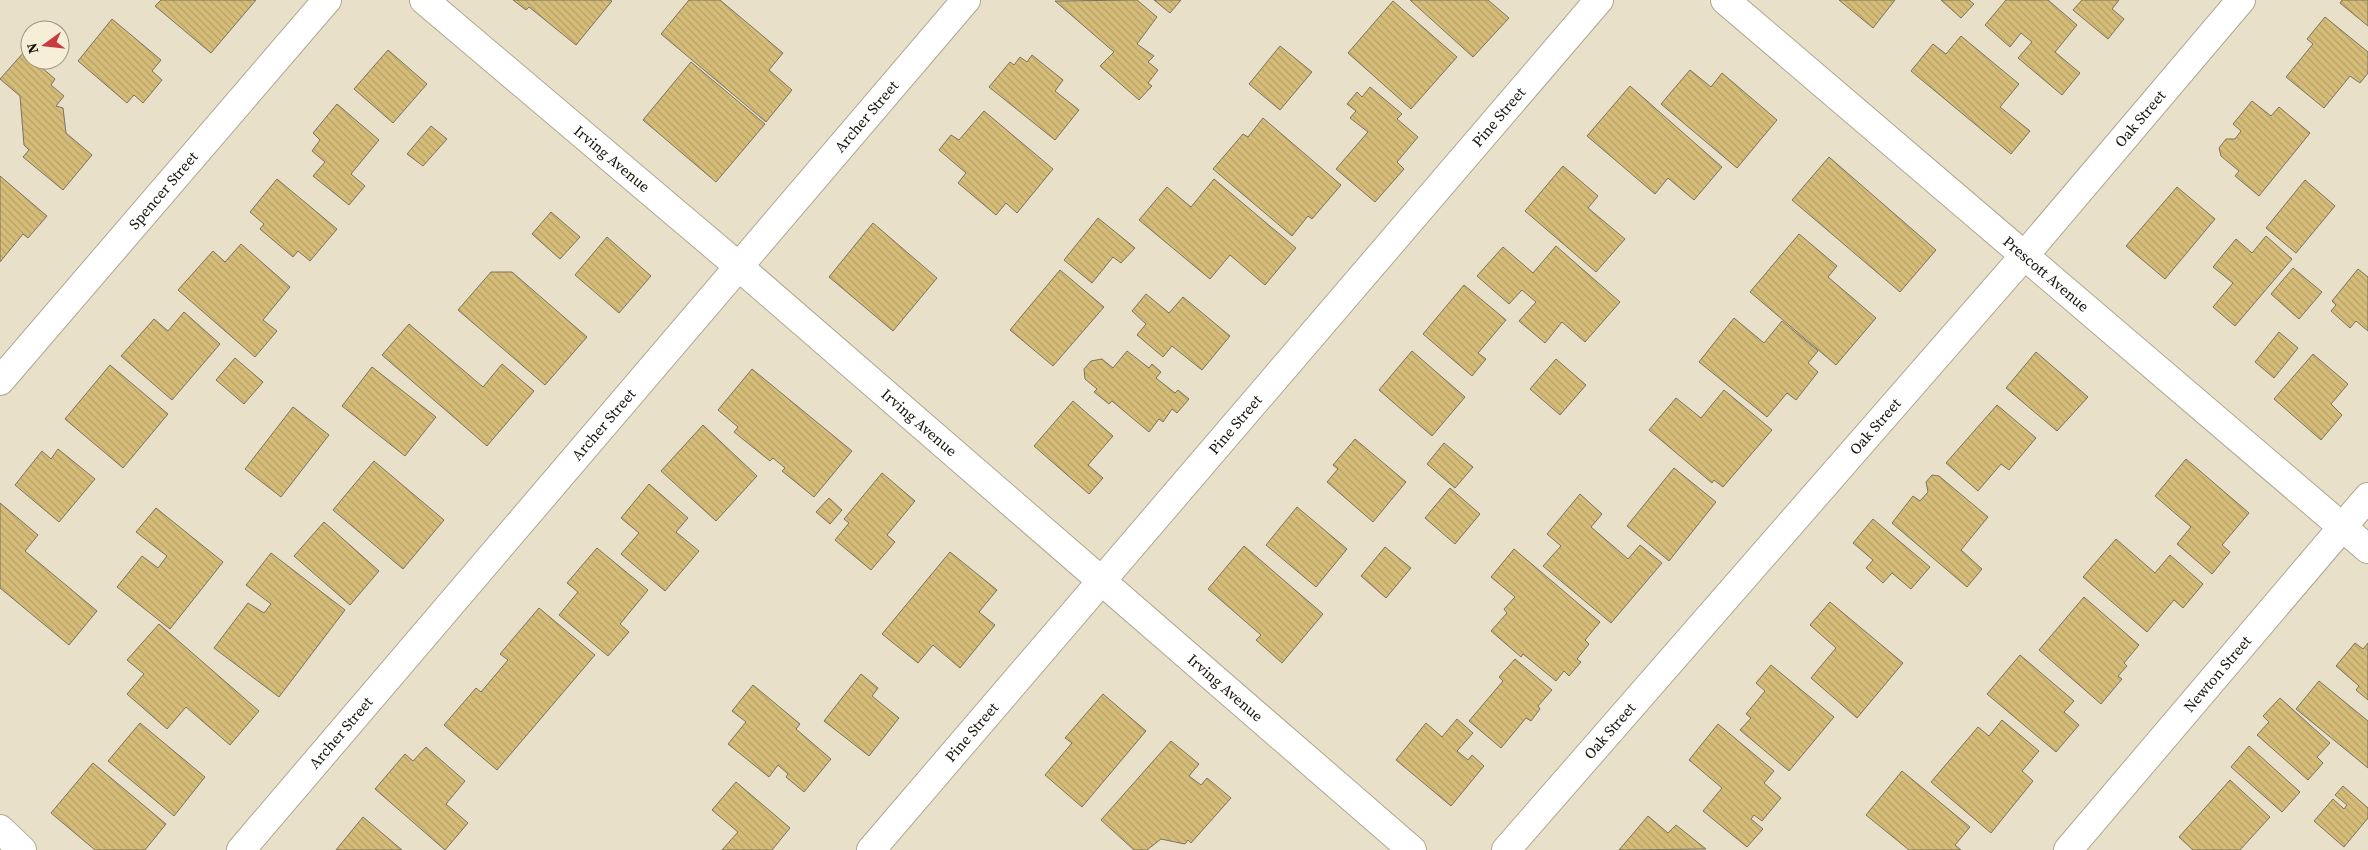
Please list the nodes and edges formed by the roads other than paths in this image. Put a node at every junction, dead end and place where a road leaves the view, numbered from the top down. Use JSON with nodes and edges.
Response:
{"nodes":[{"id":1,"x":327,"y":0,"type":"edge"},
{"id":2,"x":424,"y":0,"type":"edge"},
{"id":3,"x":966,"y":0,"type":"edge"},
{"id":4,"x":1599,"y":0,"type":"edge"},
{"id":5,"x":1725,"y":0,"type":"edge"},
{"id":6,"x":2241,"y":0,"type":"edge"},
{"id":7,"x":2024,"y":256,"type":"junction"},
{"id":8,"x":737,"y":266,"type":"junction"},
{"id":9,"x":0,"y":381,"type":"edge"},
{"id":10,"x":2368,"y":497,"type":"edge"},
{"id":11,"x":2342,"y":527,"type":"junction"},
{"id":12,"x":2368,"y":549,"type":"edge"},
{"id":13,"x":1102,"y":582,"type":"junction"},
{"id":14,"x":0,"y":829,"type":"edge"},
{"id":15,"x":22,"y":850,"type":"edge"},
{"id":16,"x":241,"y":850,"type":"edge"},
{"id":17,"x":871,"y":850,"type":"edge"},
{"id":18,"x":1412,"y":850,"type":"edge"},
{"id":19,"x":1506,"y":850,"type":"edge"},
{"id":20,"x":2068,"y":850,"type":"edge"}],
"edges":[{"from":1,"to":9,"type":"street","name":"Spencer Street"},
{"from":2,"to":8,"type":"street","name":"Irving Avenue"},
{"from":3,"to":8,"type":"street","name":"Archer Street"},
{"from":4,"to":13,"type":"street","name":"Pine Street"},
{"from":5,"to":7,"type":"street","name":"Prescott Avenue"},
{"from":6,"to":7,"type":"street","name":"Oak Street"},
{"from":7,"to":11,"type":"street","name":"Prescott Avenue"},
{"from":7,"to":19,"type":"street","name":"Oak Street"},
{"from":8,"to":13,"type":"street","name":"Irving Avenue"},
{"from":8,"to":16,"type":"street","name":"Archer Street"},
{"from":10,"to":11,"type":"street","name":"Newton Street"},
{"from":11,"to":12,"type":"street","name":"Prescott Avenue"},
{"from":11,"to":20,"type":"street","name":"Newton Street"},
{"from":13,"to":17,"type":"street","name":"Pine Street"},
{"from":13,"to":18,"type":"street","name":"Irving Avenue"},
{"from":14,"to":15,"type":"street"}]}
